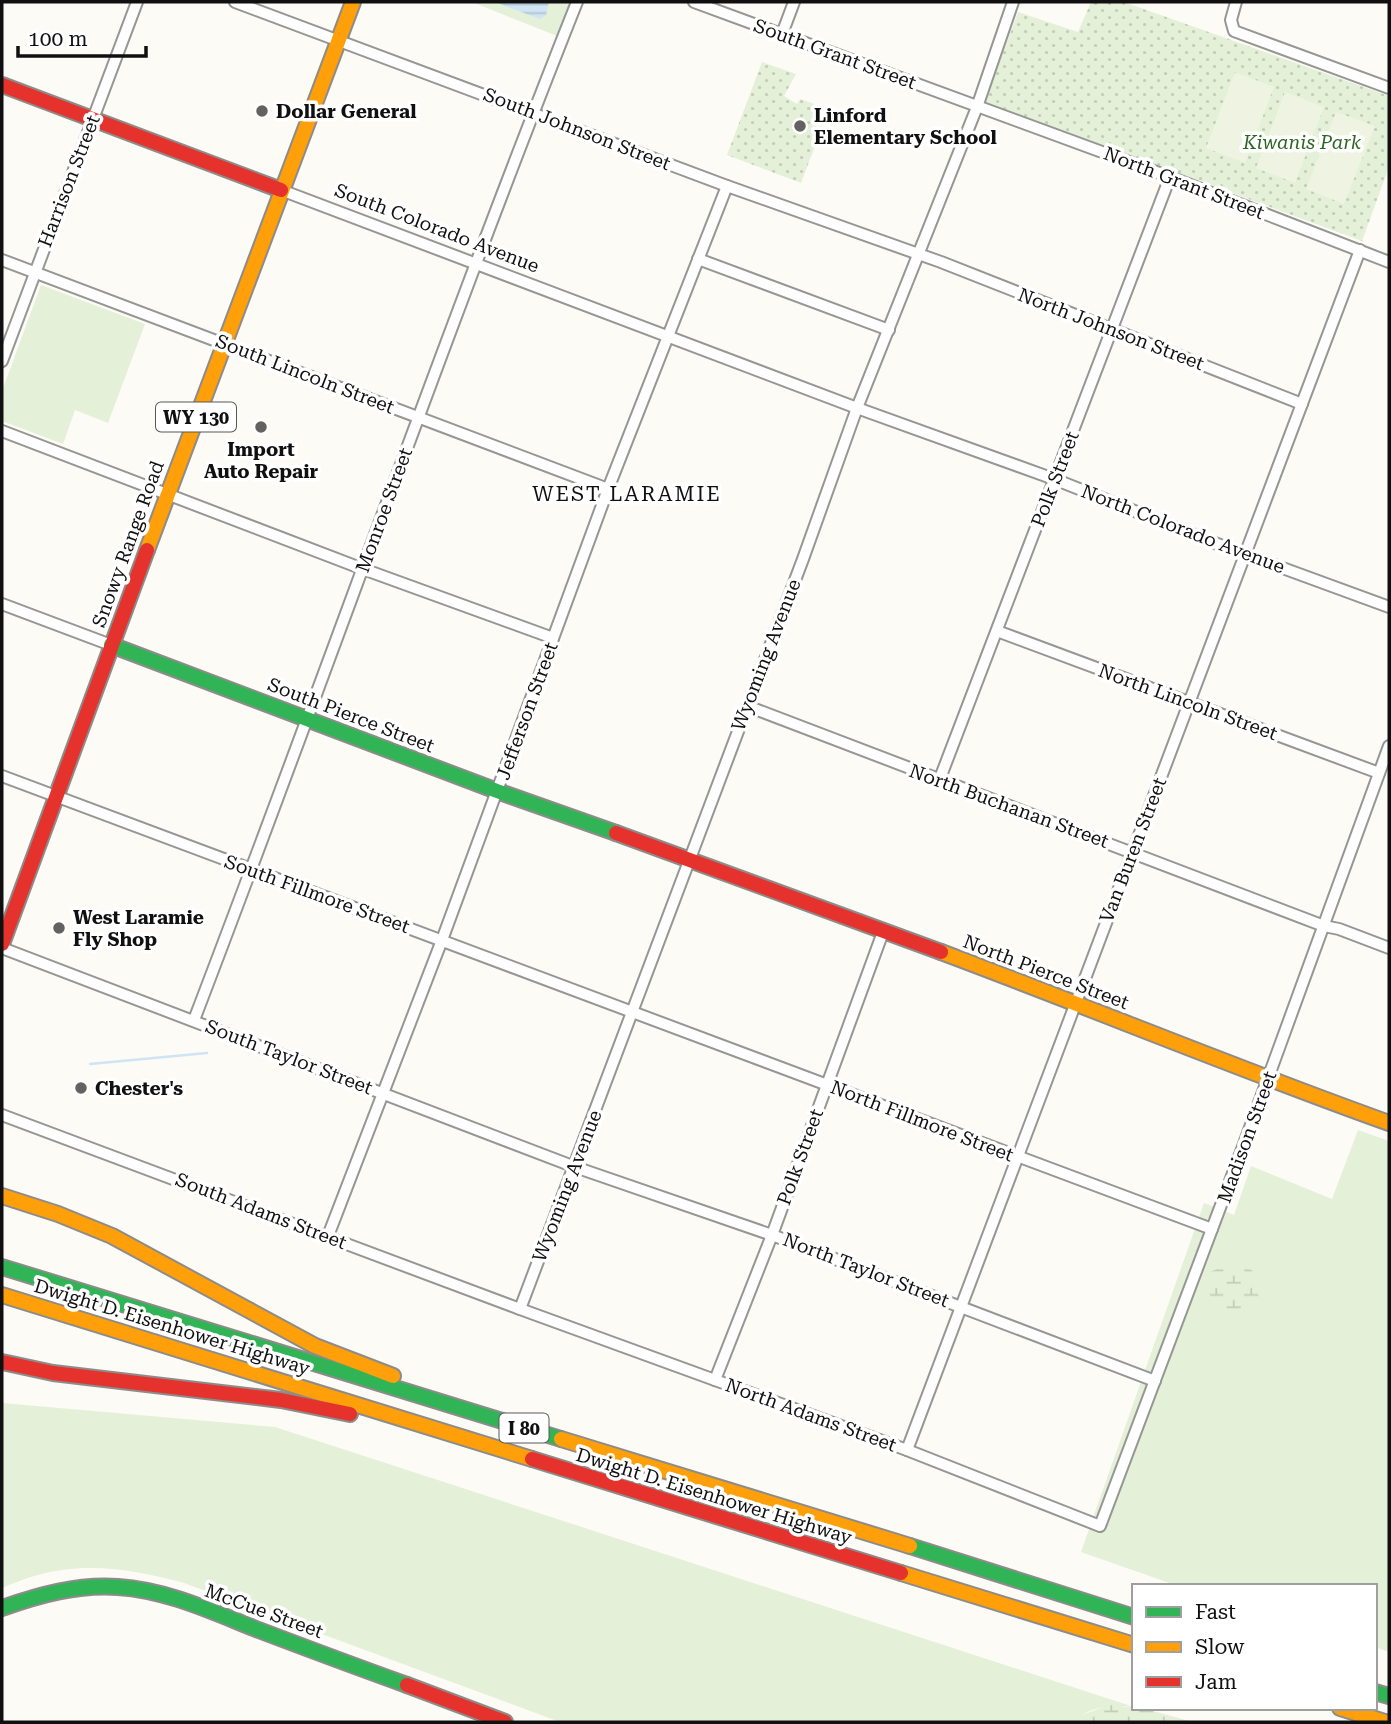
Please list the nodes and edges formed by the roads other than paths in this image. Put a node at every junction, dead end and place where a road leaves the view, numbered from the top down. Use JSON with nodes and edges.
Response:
{"nodes":[{"id":1,"x":137,"y":2,"type":"edge"},
{"id":2,"x":235,"y":2,"type":"edge"},
{"id":3,"x":353,"y":2,"type":"edge"},
{"id":4,"x":577,"y":2,"type":"edge"},
{"id":5,"x":694,"y":2,"type":"edge"},
{"id":6,"x":794,"y":2,"type":"edge"},
{"id":7,"x":1013,"y":2,"type":"edge"},
{"id":8,"x":1236,"y":2,"type":"edge"},
{"id":9,"x":782,"y":34,"type":"junction"},
{"id":10,"x":339,"y":40,"type":"junction"},
{"id":11,"x":2,"y":85,"type":"edge"},
{"id":12,"x":1389,"y":88,"type":"edge"},
{"id":13,"x":977,"y":107,"type":"junction"},
{"id":14,"x":533,"y":112,"type":"junction"},
{"id":15,"x":93,"y":120,"type":"junction"},
{"id":16,"x":1170,"y":177,"type":"junction"},
{"id":17,"x":727,"y":186,"type":"junction"},
{"id":18,"x":281,"y":190,"type":"junction"},
{"id":19,"x":1360,"y":250,"type":"junction"},
{"id":20,"x":919,"y":254,"type":"junction"},
{"id":21,"x":698,"y":259,"type":"junction"},
{"id":22,"x":2,"y":260,"type":"edge"},
{"id":23,"x":1389,"y":262,"type":"edge"},
{"id":24,"x":475,"y":264,"type":"junction"},
{"id":25,"x":33,"y":272,"type":"junction"},
{"id":26,"x":889,"y":330,"type":"junction"},
{"id":27,"x":1111,"y":330,"type":"junction"},
{"id":28,"x":668,"y":335,"type":"junction"},
{"id":29,"x":224,"y":343,"type":"junction"},
{"id":30,"x":2,"y":360,"type":"edge"},
{"id":31,"x":1302,"y":404,"type":"junction"},
{"id":32,"x":857,"y":408,"type":"junction"},
{"id":33,"x":419,"y":417,"type":"junction"},
{"id":34,"x":2,"y":431,"type":"edge"},
{"id":35,"x":1054,"y":479,"type":"junction"},
{"id":36,"x":608,"y":489,"type":"junction"},
{"id":37,"x":167,"y":494,"type":"junction"},
{"id":38,"x":1244,"y":554,"type":"junction"},
{"id":39,"x":363,"y":569,"type":"junction"},
{"id":40,"x":2,"y":604,"type":"edge"},
{"id":41,"x":1389,"y":607,"type":"edge"},
{"id":42,"x":998,"y":631,"type":"junction"},
{"id":43,"x":553,"y":638,"type":"junction"},
{"id":44,"x":111,"y":645,"type":"junction"},
{"id":45,"x":1190,"y":702,"type":"junction"},
{"id":46,"x":747,"y":706,"type":"junction"},
{"id":47,"x":307,"y":718,"type":"junction"},
{"id":48,"x":1389,"y":746,"type":"edge"},
{"id":49,"x":1379,"y":773,"type":"junction"},
{"id":50,"x":2,"y":776,"type":"edge"},
{"id":51,"x":939,"y":781,"type":"junction"},
{"id":52,"x":497,"y":792,"type":"junction"},
{"id":53,"x":56,"y":795,"type":"junction"},
{"id":54,"x":1132,"y":851,"type":"junction"},
{"id":55,"x":689,"y":859,"type":"junction"},
{"id":56,"x":252,"y":870,"type":"junction"},
{"id":57,"x":1324,"y":926,"type":"junction"},
{"id":58,"x":883,"y":932,"type":"junction"},
{"id":59,"x":442,"y":940,"type":"junction"},
{"id":60,"x":2,"y":946,"type":"edge"},
{"id":61,"x":1389,"y":948,"type":"edge"},
{"id":62,"x":1075,"y":1002,"type":"junction"},
{"id":63,"x":632,"y":1012,"type":"junction"},
{"id":64,"x":194,"y":1020,"type":"junction"},
{"id":65,"x":1268,"y":1080,"type":"junction"},
{"id":66,"x":825,"y":1084,"type":"junction"},
{"id":67,"x":382,"y":1093,"type":"junction"},
{"id":68,"x":2,"y":1115,"type":"edge"},
{"id":69,"x":1389,"y":1123,"type":"edge"},
{"id":70,"x":1018,"y":1156,"type":"junction"},
{"id":71,"x":575,"y":1167,"type":"junction"},
{"id":72,"x":2,"y":1196,"type":"edge"},
{"id":73,"x":1212,"y":1229,"type":"junction"},
{"id":74,"x":772,"y":1235,"type":"junction"},
{"id":75,"x":328,"y":1236,"type":"junction"},
{"id":76,"x":2,"y":1267,"type":"edge"},
{"id":77,"x":2,"y":1295,"type":"edge"},
{"id":78,"x":962,"y":1306,"type":"junction"},
{"id":79,"x":520,"y":1309,"type":"junction"},
{"id":80,"x":2,"y":1362,"type":"edge"},
{"id":81,"x":715,"y":1380,"type":"junction"},
{"id":82,"x":1155,"y":1381,"type":"junction"},
{"id":83,"x":551,"y":1437,"type":"junction"},
{"id":84,"x":907,"y":1450,"type":"junction"},
{"id":85,"x":588,"y":1478,"type":"junction"},
{"id":86,"x":1100,"y":1526,"type":"joint"},
{"id":87,"x":2,"y":1608,"type":"edge"},
{"id":88,"x":1132,"y":1616,"type":"edge"},
{"id":89,"x":1132,"y":1644,"type":"edge"},
{"id":90,"x":1346,"y":1710,"type":"edge"},
{"id":91,"x":505,"y":1722,"type":"edge"},
{"id":92,"x":1385,"y":1722,"type":"edge"}],
"edges":[{"from":1,"to":15,"type":"street","name":"Harrison Street"},
{"from":2,"to":10,"type":"street","name":"South Johnson Street"},
{"from":3,"to":10,"type":"main road","name":"Snowy Range Road","number":"WY 130"},
{"from":4,"to":14,"type":"street","name":"Monroe Street"},
{"from":5,"to":9,"type":"street","name":"South Grant Street"},
{"from":6,"to":9,"type":"street"},
{"from":7,"to":13,"type":"street","name":"Wyoming Avenue"},
{"from":8,"to":12,"type":"street"},
{"from":9,"to":13,"type":"street","name":"South Grant Street"},
{"from":10,"to":14,"type":"street","name":"South Johnson Street"},
{"from":10,"to":18,"type":"main road","name":"Snowy Range Road","number":"WY 130"},
{"from":11,"to":15,"type":"main road","name":"South Colorado Avenue"},
{"from":13,"to":16,"type":"street","name":"North Grant Street"},
{"from":13,"to":20,"type":"street","name":"Wyoming Avenue"},
{"from":14,"to":17,"type":"street","name":"South Johnson Street"},
{"from":14,"to":24,"type":"street","name":"Monroe Street"},
{"from":15,"to":18,"type":"main road","name":"South Colorado Avenue"},
{"from":15,"to":25,"type":"street","name":"Harrison Street"},
{"from":16,"to":19,"type":"street","name":"North Grant Street"},
{"from":16,"to":27,"type":"street","name":"Polk Street"},
{"from":17,"to":20,"type":"street","name":"South Johnson Street"},
{"from":17,"to":21,"type":"street","name":"Jefferson Street"},
{"from":18,"to":24,"type":"street","name":"South Colorado Avenue"},
{"from":18,"to":29,"type":"main road","name":"Snowy Range Road","number":"WY 130"},
{"from":19,"to":23,"type":"street","name":"North Grant Street"},
{"from":19,"to":31,"type":"street","name":"Van Buren Street"},
{"from":20,"to":26,"type":"street","name":"Wyoming Avenue"},
{"from":20,"to":27,"type":"street","name":"North Johnson Street"},
{"from":21,"to":26,"type":"street"},
{"from":21,"to":28,"type":"street","name":"Jefferson Street"},
{"from":22,"to":25,"type":"street","name":"South Lincoln Street"},
{"from":24,"to":28,"type":"street","name":"South Colorado Avenue"},
{"from":24,"to":33,"type":"street","name":"Monroe Street"},
{"from":25,"to":29,"type":"street","name":"South Lincoln Street"},
{"from":25,"to":30,"type":"street","name":"Harrison Street"},
{"from":26,"to":32,"type":"street","name":"Wyoming Avenue"},
{"from":27,"to":31,"type":"street","name":"North Johnson Street"},
{"from":27,"to":35,"type":"street","name":"Polk Street"},
{"from":28,"to":32,"type":"street","name":"South Colorado Avenue"},
{"from":28,"to":36,"type":"street","name":"Jefferson Street"},
{"from":29,"to":33,"type":"street","name":"South Lincoln Street"},
{"from":29,"to":37,"type":"main road","name":"Snowy Range Road","number":"WY 130"},
{"from":31,"to":38,"type":"street","name":"Van Buren Street"},
{"from":32,"to":35,"type":"street","name":"North Colorado Avenue"},
{"from":32,"to":46,"type":"street","name":"Wyoming Avenue"},
{"from":33,"to":36,"type":"street","name":"South Lincoln Street"},
{"from":33,"to":39,"type":"street","name":"Monroe Street"},
{"from":34,"to":37,"type":"street"},
{"from":35,"to":38,"type":"street","name":"North Colorado Avenue"},
{"from":35,"to":42,"type":"street","name":"Polk Street"},
{"from":36,"to":43,"type":"street","name":"Jefferson Street"},
{"from":37,"to":39,"type":"street"},
{"from":37,"to":44,"type":"main road","name":"Snowy Range Road","number":"WY 130"},
{"from":38,"to":41,"type":"street","name":"North Colorado Avenue"},
{"from":38,"to":45,"type":"street","name":"Van Buren Street"},
{"from":39,"to":43,"type":"street"},
{"from":39,"to":47,"type":"street","name":"Monroe Street"},
{"from":40,"to":44,"type":"street","name":"South Pierce Street"},
{"from":42,"to":45,"type":"street","name":"North Lincoln Street"},
{"from":42,"to":51,"type":"street","name":"Polk Street"},
{"from":43,"to":52,"type":"street","name":"Jefferson Street"},
{"from":44,"to":47,"type":"main road","name":"South Pierce Street"},
{"from":44,"to":53,"type":"main road","name":"Snowy Range Road","number":"WY 130"},
{"from":45,"to":49,"type":"street","name":"North Lincoln Street"},
{"from":45,"to":54,"type":"street","name":"Van Buren Street"},
{"from":46,"to":51,"type":"street","name":"North Buchanan Street"},
{"from":46,"to":55,"type":"street","name":"Wyoming Avenue"},
{"from":47,"to":52,"type":"main road","name":"South Pierce Street"},
{"from":47,"to":56,"type":"street","name":"Monroe Street"},
{"from":48,"to":49,"type":"street","name":"Madison Street"},
{"from":49,"to":57,"type":"street","name":"Madison Street"},
{"from":50,"to":53,"type":"street","name":"South Fillmore Street"},
{"from":51,"to":54,"type":"street","name":"North Buchanan Street"},
{"from":52,"to":55,"type":"main road","name":"South Pierce Street"},
{"from":52,"to":59,"type":"street","name":"Jefferson Street"},
{"from":53,"to":56,"type":"street","name":"South Fillmore Street"},
{"from":53,"to":60,"type":"main road","name":"Snowy Range Road","number":"WY 130"},
{"from":54,"to":57,"type":"street","name":"North Buchanan Street"},
{"from":54,"to":62,"type":"street","name":"Van Buren Street"},
{"from":55,"to":58,"type":"main road","name":"North Pierce Street"},
{"from":55,"to":63,"type":"street","name":"Wyoming Avenue"},
{"from":56,"to":59,"type":"street","name":"South Fillmore Street"},
{"from":56,"to":64,"type":"street","name":"Monroe Street"},
{"from":57,"to":61,"type":"street","name":"North Buchanan Street"},
{"from":57,"to":65,"type":"street","name":"Madison Street"},
{"from":58,"to":62,"type":"main road","name":"North Pierce Street"},
{"from":58,"to":66,"type":"street","name":"Polk Street"},
{"from":59,"to":63,"type":"street","name":"South Fillmore Street"},
{"from":59,"to":67,"type":"street","name":"Jefferson Street"},
{"from":60,"to":64,"type":"street","name":"South Taylor Street"},
{"from":62,"to":65,"type":"main road","name":"North Pierce Street"},
{"from":62,"to":70,"type":"street","name":"Van Buren Street"},
{"from":63,"to":66,"type":"street","name":"North Fillmore Street"},
{"from":63,"to":71,"type":"street","name":"Wyoming Avenue"},
{"from":64,"to":67,"type":"street","name":"South Taylor Street"},
{"from":65,"to":69,"type":"main road","name":"North Pierce Street"},
{"from":65,"to":73,"type":"street","name":"Madison Street"},
{"from":66,"to":70,"type":"street","name":"North Fillmore Street"},
{"from":66,"to":74,"type":"street","name":"Polk Street"},
{"from":67,"to":71,"type":"street","name":"South Taylor Street"},
{"from":67,"to":75,"type":"street","name":"Jefferson Street"},
{"from":68,"to":75,"type":"street","name":"South Adams Street"},
{"from":70,"to":73,"type":"street","name":"North Fillmore Street"},
{"from":70,"to":78,"type":"street","name":"Van Buren Street"},
{"from":71,"to":74,"type":"street","name":"North Taylor Street"},
{"from":71,"to":79,"type":"street","name":"Wyoming Avenue"},
{"from":72,"to":83,"type":"main road"},
{"from":73,"to":82,"type":"street","name":"Madison Street"},
{"from":74,"to":78,"type":"street","name":"North Taylor Street"},
{"from":74,"to":81,"type":"street","name":"Polk Street"},
{"from":75,"to":79,"type":"street","name":"South Adams Street"},
{"from":76,"to":83,"type":"main road","name":"Dwight D. Eisenhower Highway","number":"I 80"},
{"from":77,"to":85,"type":"main road","name":"Dwight D. Eisenhower Highway","number":"I 80"},
{"from":78,"to":82,"type":"street","name":"North Taylor Street"},
{"from":78,"to":84,"type":"street","name":"Van Buren Street"},
{"from":79,"to":81,"type":"street","name":"North Adams Street"},
{"from":80,"to":85,"type":"main road"},
{"from":81,"to":84,"type":"street","name":"North Adams Street"},
{"from":82,"to":86,"type":"street","name":"Madison Street"},
{"from":83,"to":88,"type":"main road","name":"Dwight D. Eisenhower Highway","number":"I 80"},
{"from":84,"to":86,"type":"street","name":"North Adams Street"},
{"from":85,"to":89,"type":"main road","name":"Dwight D. Eisenhower Highway","number":"I 80"},
{"from":87,"to":91,"type":"main road","name":"McCue Street"},
{"from":90,"to":92,"type":"main road"}]}
